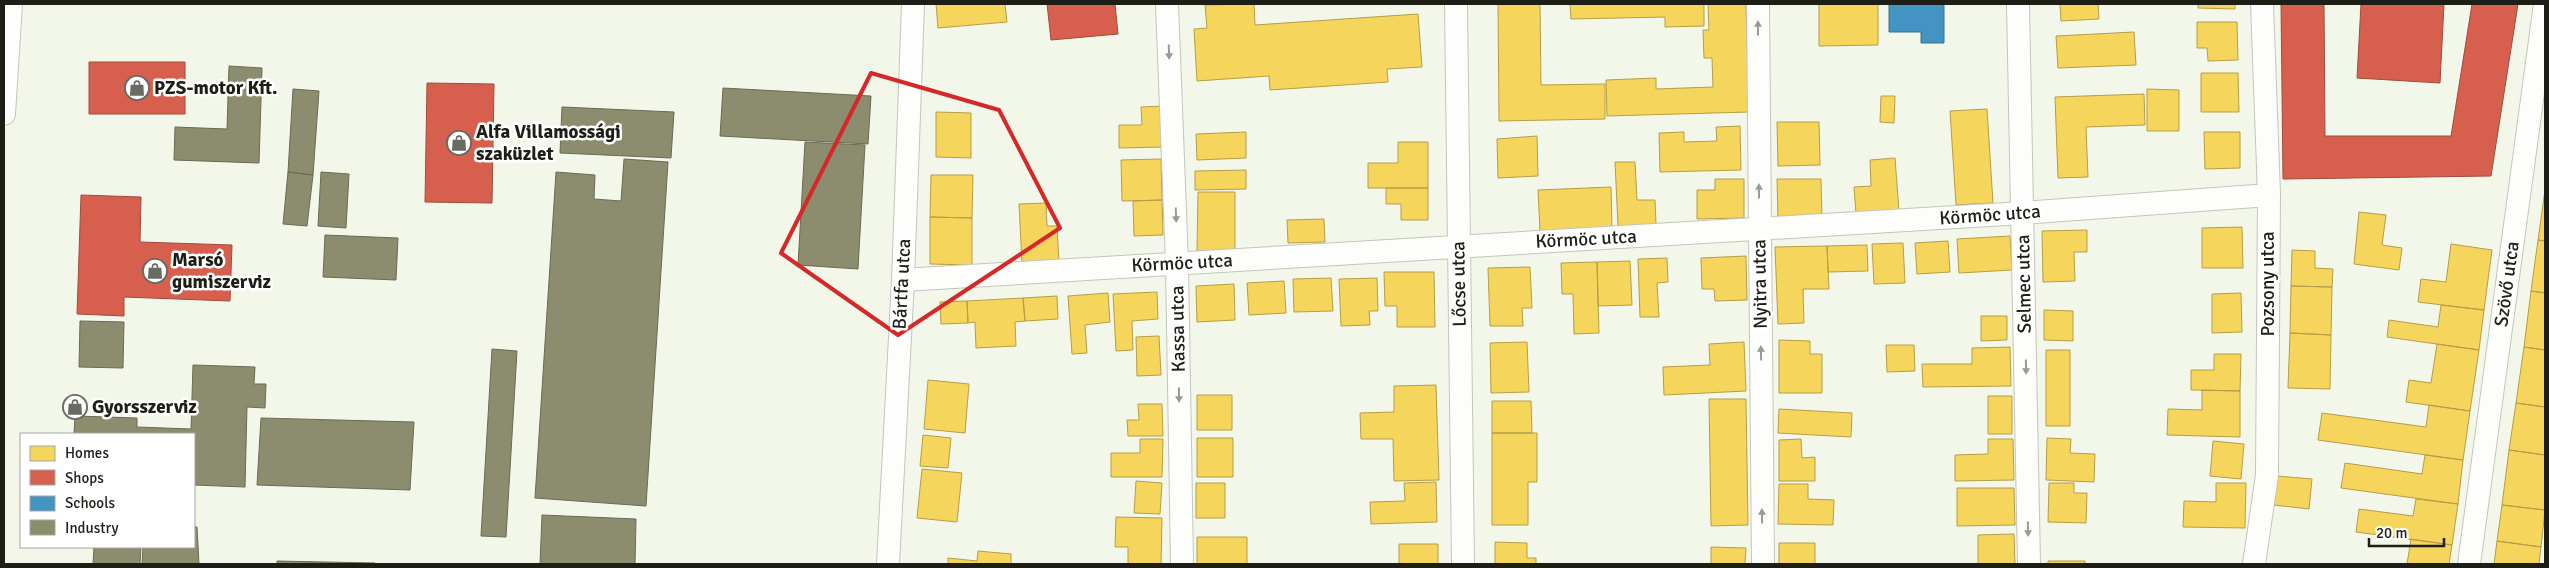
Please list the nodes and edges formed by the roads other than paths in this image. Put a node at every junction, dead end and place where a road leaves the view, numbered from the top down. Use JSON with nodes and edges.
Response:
{"nodes":[{"id":1,"x":11,"y":4,"type":"edge"},
{"id":2,"x":913,"y":4,"type":"edge"},
{"id":3,"x":1167,"y":4,"type":"edge"},
{"id":4,"x":1456,"y":4,"type":"edge"},
{"id":5,"x":1758,"y":4,"type":"edge"},
{"id":6,"x":2018,"y":4,"type":"edge"},
{"id":7,"x":2262,"y":4,"type":"edge"},
{"id":8,"x":2545,"y":4,"type":"edge"},
{"id":9,"x":4,"y":114,"type":"edge"},
{"id":10,"x":2269,"y":195,"type":"junction"},
{"id":11,"x":2023,"y":213,"type":"junction"},
{"id":12,"x":1759,"y":229,"type":"junction"},
{"id":13,"x":1458,"y":246,"type":"junction"},
{"id":14,"x":1177,"y":263,"type":"junction"},
{"id":15,"x":903,"y":280,"type":"junction"},
{"id":16,"x":888,"y":564,"type":"edge"},
{"id":17,"x":1182,"y":564,"type":"edge"},
{"id":18,"x":1463,"y":564,"type":"edge"},
{"id":19,"x":1763,"y":564,"type":"edge"},
{"id":20,"x":2029,"y":564,"type":"edge"},
{"id":21,"x":2254,"y":564,"type":"edge"},
{"id":22,"x":2469,"y":564,"type":"edge"}],
"edges":[{"from":1,"to":9,"type":"street"},
{"from":2,"to":15,"type":"street","name":"Bártfa utca"},
{"from":3,"to":14,"type":"street","name":"Kassa utca","one_way":true},
{"from":4,"to":13,"type":"street","name":"Lőcse utca"},
{"from":12,"to":5,"type":"street","name":"Nyitra utca","one_way":true},
{"from":6,"to":11,"type":"street","name":"Selmec utca"},
{"from":7,"to":10,"type":"street","name":"Pozsony utca"},
{"from":8,"to":22,"type":"street","name":"Szövő utca"},
{"from":10,"to":11,"type":"street","name":"Körmöc utca"},
{"from":10,"to":21,"type":"street","name":"Pozsony utca"},
{"from":11,"to":12,"type":"street","name":"Körmöc utca"},
{"from":11,"to":20,"type":"street","name":"Selmec utca","one_way":true},
{"from":12,"to":13,"type":"street","name":"Körmöc utca"},
{"from":19,"to":12,"type":"street","name":"Nyitra utca","one_way":true},
{"from":13,"to":14,"type":"street","name":"Körmöc utca"},
{"from":13,"to":18,"type":"street","name":"Lőcse utca"},
{"from":14,"to":15,"type":"street","name":"Körmöc utca"},
{"from":14,"to":17,"type":"street","name":"Kassa utca","one_way":true},
{"from":15,"to":16,"type":"street","name":"Bártfa utca"}]}
